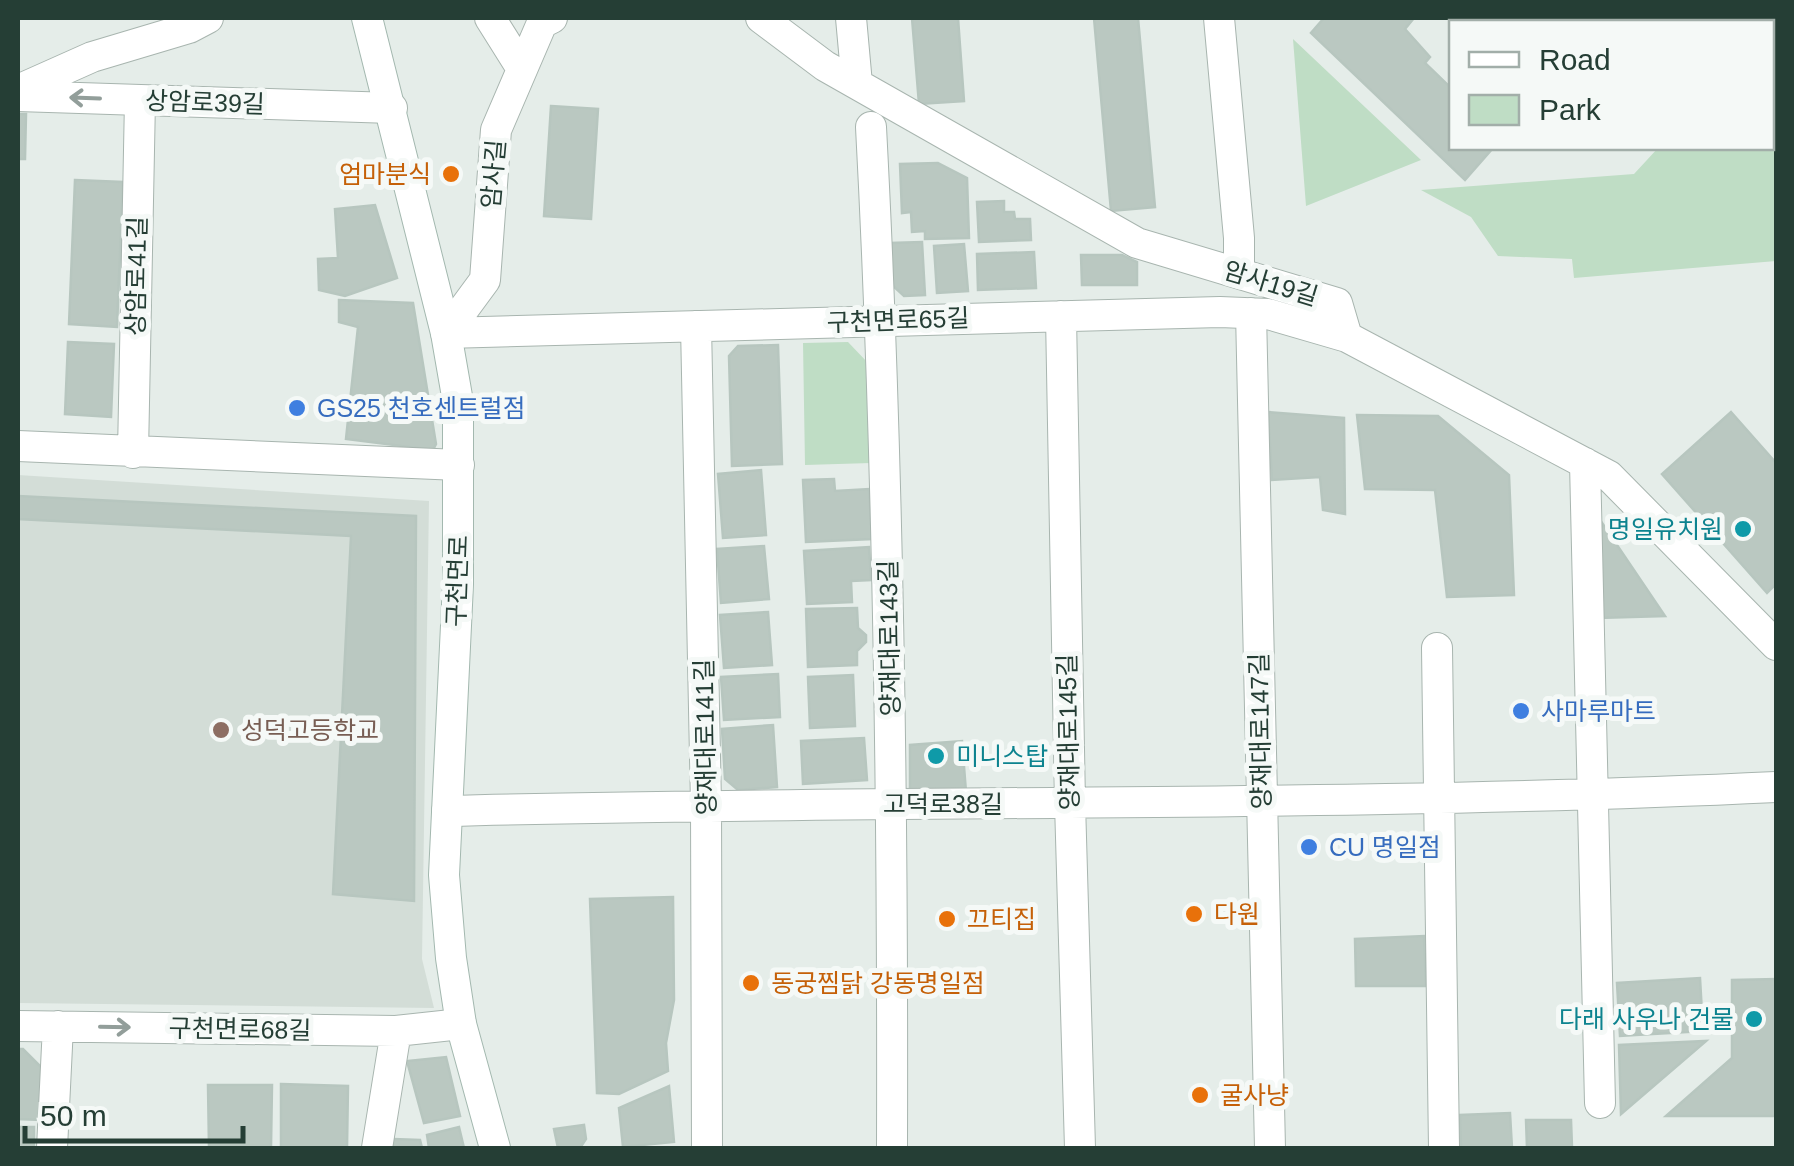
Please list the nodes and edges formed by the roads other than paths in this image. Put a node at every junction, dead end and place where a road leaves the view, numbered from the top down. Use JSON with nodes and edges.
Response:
{"nodes":[{"id":1,"x":208,"y":18,"type":"edge"},
{"id":2,"x":367,"y":18,"type":"edge"},
{"id":3,"x":490,"y":18,"type":"edge"},
{"id":4,"x":552,"y":18,"type":"edge"},
{"id":5,"x":761,"y":18,"type":"edge"},
{"id":6,"x":851,"y":18,"type":"edge"},
{"id":7,"x":1219,"y":18,"type":"edge"},
{"id":8,"x":522,"y":69,"type":"junction"},
{"id":9,"x":857,"y":84,"type":"junction"},
{"id":10,"x":18,"y":93,"type":"edge"},
{"id":11,"x":140,"y":100,"type":"junction"},
{"id":12,"x":392,"y":108,"type":"junction"},
{"id":13,"x":871,"y":127,"type":"dead end"},
{"id":14,"x":1239,"y":272,"type":"junction"},
{"id":15,"x":1251,"y":313,"type":"junction"},
{"id":16,"x":1061,"y":316,"type":"junction"},
{"id":17,"x":882,"y":321,"type":"junction"},
{"id":18,"x":696,"y":326,"type":"junction"},
{"id":19,"x":446,"y":332,"type":"junction"},
{"id":20,"x":1347,"y":337,"type":"junction"},
{"id":21,"x":18,"y":446,"type":"edge"},
{"id":22,"x":133,"y":452,"type":"junction"},
{"id":23,"x":1585,"y":463,"type":"junction"},
{"id":24,"x":459,"y":465,"type":"junction"},
{"id":25,"x":1776,"y":645,"type":"edge"},
{"id":26,"x":1437,"y":648,"type":"dead end"},
{"id":27,"x":1776,"y":787,"type":"edge"},
{"id":28,"x":1592,"y":795,"type":"junction"},
{"id":29,"x":1439,"y":797,"type":"junction"},
{"id":30,"x":1262,"y":800,"type":"junction"},
{"id":31,"x":1070,"y":803,"type":"junction"},
{"id":32,"x":706,"y":804,"type":"junction"},
{"id":33,"x":892,"y":804,"type":"junction"},
{"id":34,"x":446,"y":811,"type":"junction"},
{"id":35,"x":461,"y":1024,"type":"junction"},
{"id":36,"x":18,"y":1026,"type":"edge"},
{"id":37,"x":58,"y":1026,"type":"junction"},
{"id":38,"x":396,"y":1031,"type":"junction"},
{"id":39,"x":1600,"y":1104,"type":"dead end"},
{"id":40,"x":52,"y":1148,"type":"edge"},
{"id":41,"x":377,"y":1148,"type":"edge"},
{"id":42,"x":495,"y":1148,"type":"edge"},
{"id":43,"x":707,"y":1148,"type":"edge"},
{"id":44,"x":892,"y":1148,"type":"edge"},
{"id":45,"x":1080,"y":1148,"type":"edge"},
{"id":46,"x":1270,"y":1148,"type":"edge"},
{"id":47,"x":1444,"y":1148,"type":"edge"}],
"edges":[{"from":1,"to":10,"type":"street"},
{"from":2,"to":12,"type":"street","name":"구천면로"},
{"from":3,"to":8,"type":"street"},
{"from":4,"to":8,"type":"street","name":"암사길"},
{"from":5,"to":9,"type":"street","name":"암사19길"},
{"from":6,"to":9,"type":"street"},
{"from":7,"to":14,"type":"street"},
{"from":8,"to":19,"type":"street","name":"암사길"},
{"from":9,"to":14,"type":"street","name":"암사19길"},
{"from":11,"to":10,"type":"street","name":"상암로39길","one_way":true},
{"from":11,"to":12,"type":"street","name":"상암로39길"},
{"from":11,"to":22,"type":"street","name":"상암로41길"},
{"from":12,"to":19,"type":"street","name":"구천면로"},
{"from":13,"to":17,"type":"street","name":"양재대로143길"},
{"from":14,"to":20,"type":"street","name":"암사19길"},
{"from":15,"to":16,"type":"street","name":"구천면로65길"},
{"from":15,"to":20,"type":"street","name":"구천면로65길"},
{"from":15,"to":30,"type":"street","name":"양재대로147길"},
{"from":16,"to":17,"type":"street","name":"구천면로65길"},
{"from":16,"to":31,"type":"street","name":"양재대로145길"},
{"from":17,"to":18,"type":"street","name":"구천면로65길"},
{"from":17,"to":33,"type":"street","name":"양재대로143길"},
{"from":18,"to":19,"type":"street","name":"구천면로65길"},
{"from":18,"to":32,"type":"street","name":"양재대로141길"},
{"from":19,"to":24,"type":"street","name":"구천면로"},
{"from":20,"to":23,"type":"street","name":"암사19길"},
{"from":21,"to":22,"type":"street"},
{"from":22,"to":24,"type":"street"},
{"from":23,"to":25,"type":"street","name":"암사19길"},
{"from":23,"to":28,"type":"street"},
{"from":24,"to":34,"type":"street","name":"구천면로"},
{"from":26,"to":29,"type":"street"},
{"from":27,"to":28,"type":"street","name":"고덕로38길"},
{"from":28,"to":29,"type":"street","name":"고덕로38길"},
{"from":28,"to":39,"type":"street"},
{"from":29,"to":30,"type":"street","name":"고덕로38길"},
{"from":29,"to":47,"type":"street"},
{"from":30,"to":31,"type":"street","name":"고덕로38길"},
{"from":30,"to":46,"type":"street","name":"양재대로147길"},
{"from":31,"to":33,"type":"street","name":"고덕로38길"},
{"from":31,"to":45,"type":"street","name":"양재대로145길"},
{"from":32,"to":33,"type":"street","name":"고덕로38길"},
{"from":32,"to":34,"type":"street","name":"고덕로38길"},
{"from":32,"to":43,"type":"street","name":"양재대로141길"},
{"from":33,"to":44,"type":"street","name":"양재대로143길"},
{"from":34,"to":35,"type":"street","name":"구천면로"},
{"from":35,"to":38,"type":"street","name":"구천면로68길"},
{"from":35,"to":42,"type":"street","name":"구천면로"},
{"from":36,"to":37,"type":"street","name":"구천면로68길"},
{"from":37,"to":38,"type":"street","name":"구천면로68길","one_way":true},
{"from":37,"to":40,"type":"street"},
{"from":38,"to":41,"type":"street"}]}
